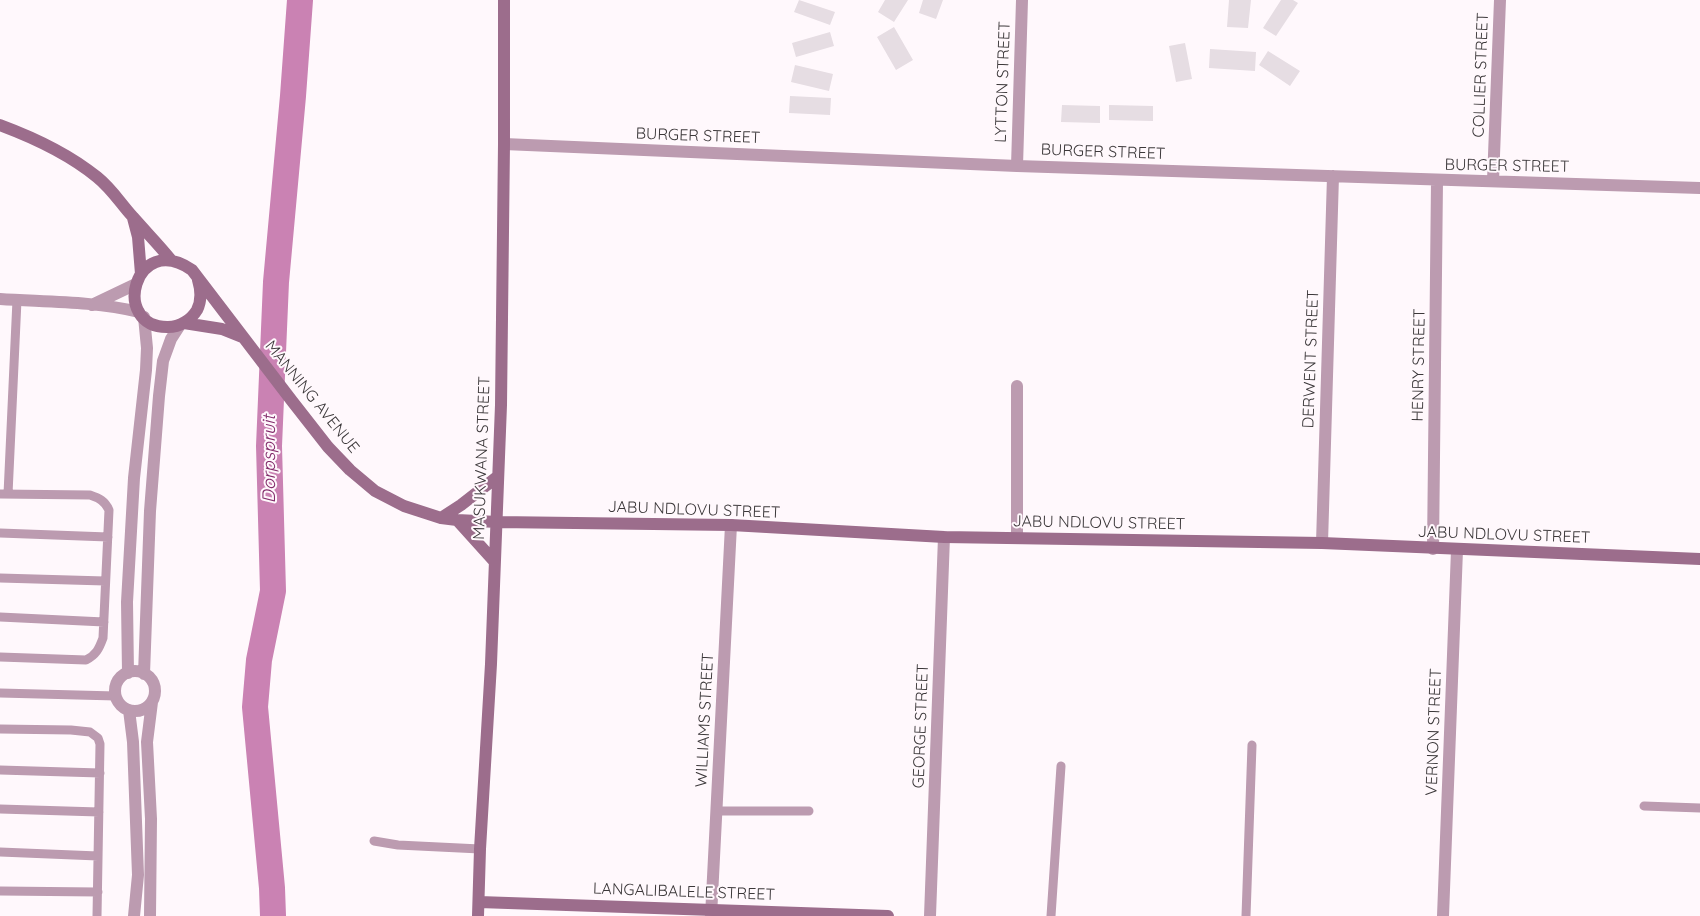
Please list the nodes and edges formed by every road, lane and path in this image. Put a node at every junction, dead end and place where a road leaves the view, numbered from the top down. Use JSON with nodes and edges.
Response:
{"nodes":[{"id":1,"x":504,"y":0,"type":"edge"},
{"id":2,"x":1022,"y":0,"type":"edge"},
{"id":3,"x":1500,"y":0,"type":"edge"},
{"id":4,"x":0,"y":125,"type":"edge"},
{"id":5,"x":504,"y":144,"type":"junction"},
{"id":6,"x":1017,"y":166,"type":"junction"},
{"id":7,"x":1333,"y":176,"type":"junction"},
{"id":8,"x":1438,"y":181,"type":"junction"},
{"id":9,"x":1493,"y":181,"type":"junction"},
{"id":10,"x":1700,"y":188,"type":"edge"},
{"id":11,"x":133,"y":218,"type":"junction"},
{"id":12,"x":171,"y":260,"type":"junction"},
{"id":13,"x":138,"y":279,"type":"junction"},
{"id":14,"x":198,"y":280,"type":"junction"},
{"id":15,"x":0,"y":299,"type":"edge"},
{"id":16,"x":17,"y":300,"type":"junction"},
{"id":17,"x":92,"y":304,"type":"junction"},
{"id":18,"x":141,"y":315,"type":"junction"},
{"id":19,"x":182,"y":324,"type":"junction"},
{"id":20,"x":246,"y":341,"type":"junction"},
{"id":21,"x":1017,"y":386,"type":"dead end"},
{"id":22,"x":497,"y":477,"type":"junction"},
{"id":23,"x":4,"y":494,"type":"edge"},
{"id":24,"x":441,"y":518,"type":"junction"},
{"id":25,"x":457,"y":520,"type":"junction"},
{"id":26,"x":497,"y":522,"type":"junction"},
{"id":27,"x":731,"y":526,"type":"junction"},
{"id":28,"x":0,"y":533,"type":"edge"},
{"id":29,"x":108,"y":537,"type":"junction"},
{"id":30,"x":944,"y":537,"type":"junction"},
{"id":31,"x":1017,"y":538,"type":"junction"},
{"id":32,"x":1322,"y":543,"type":"junction"},
{"id":33,"x":1433,"y":549,"type":"junction"},
{"id":34,"x":1457,"y":550,"type":"junction"},
{"id":35,"x":1700,"y":559,"type":"edge"},
{"id":36,"x":494,"y":561,"type":"junction"},
{"id":37,"x":0,"y":578,"type":"edge"},
{"id":38,"x":105,"y":581,"type":"junction"},
{"id":39,"x":0,"y":617,"type":"edge"},
{"id":40,"x":104,"y":622,"type":"junction"},
{"id":41,"x":0,"y":657,"type":"edge"},
{"id":42,"x":128,"y":673,"type":"junction"},
{"id":43,"x":144,"y":674,"type":"junction"},
{"id":44,"x":0,"y":694,"type":"edge"},
{"id":45,"x":116,"y":696,"type":"junction"},
{"id":46,"x":152,"y":702,"type":"junction"},
{"id":47,"x":129,"y":710,"type":"junction"},
{"id":48,"x":0,"y":729,"type":"edge"},
{"id":49,"x":1252,"y":745,"type":"dead end"},
{"id":50,"x":1061,"y":766,"type":"dead end"},
{"id":51,"x":0,"y":770,"type":"edge"},
{"id":52,"x":100,"y":773,"type":"junction"},
{"id":53,"x":1644,"y":806,"type":"dead end"},
{"id":54,"x":1700,"y":808,"type":"edge"},
{"id":55,"x":0,"y":809,"type":"edge"},
{"id":56,"x":810,"y":811,"type":"dead end"},
{"id":57,"x":99,"y":812,"type":"junction"},
{"id":58,"x":716,"y":812,"type":"junction"},
{"id":59,"x":374,"y":841,"type":"dead end"},
{"id":60,"x":480,"y":848,"type":"junction"},
{"id":61,"x":0,"y":852,"type":"edge"},
{"id":62,"x":98,"y":856,"type":"junction"},
{"id":63,"x":0,"y":891,"type":"edge"},
{"id":64,"x":98,"y":892,"type":"junction"},
{"id":65,"x":478,"y":902,"type":"junction"},
{"id":66,"x":711,"y":913,"type":"edge"},
{"id":67,"x":97,"y":916,"type":"edge"},
{"id":68,"x":134,"y":916,"type":"edge"},
{"id":69,"x":150,"y":916,"type":"edge"},
{"id":70,"x":478,"y":916,"type":"edge"},
{"id":71,"x":888,"y":916,"type":"edge"},
{"id":72,"x":930,"y":916,"type":"edge"},
{"id":73,"x":1051,"y":916,"type":"edge"},
{"id":74,"x":1246,"y":916,"type":"edge"},
{"id":75,"x":1442,"y":916,"type":"edge"}],
"edges":[{"from":1,"to":5,"type":"street","name":"MASUKWANA STREET"},
{"from":2,"to":6,"type":"street","name":"LYTTON STREET"},
{"from":3,"to":9,"type":"street","name":"COLLIER STREET"},
{"from":4,"to":11,"type":"street"},
{"from":5,"to":6,"type":"street","name":"BURGER STREET"},
{"from":5,"to":22,"type":"street","name":"MASUKWANA STREET"},
{"from":6,"to":7,"type":"street","name":"BURGER STREET"},
{"from":7,"to":8,"type":"street","name":"BURGER STREET"},
{"from":7,"to":32,"type":"street","name":"DERWENT STREET"},
{"from":8,"to":9,"type":"street","name":"BURGER STREET"},
{"from":8,"to":33,"type":"street","name":"HENRY STREET"},
{"from":9,"to":10,"type":"street","name":"BURGER STREET"},
{"from":11,"to":12,"type":"street"},
{"from":11,"to":13,"type":"street"},
{"from":12,"to":13,"type":"street"},
{"from":12,"to":14,"type":"street"},
{"from":13,"to":17,"type":"street"},
{"from":13,"to":18,"type":"street"},
{"from":14,"to":19,"type":"street"},
{"from":14,"to":20,"type":"street","name":"MANNING AVENUE"},
{"from":15,"to":16,"type":"street"},
{"from":16,"to":17,"type":"street"},
{"from":16,"to":23,"type":"lane"},
{"from":17,"to":18,"type":"street"},
{"from":18,"to":19,"type":"street"},
{"from":18,"to":42,"type":"street"},
{"from":19,"to":20,"type":"street","name":"MANNING AVENUE"},
{"from":19,"to":43,"type":"street"},
{"from":20,"to":24,"type":"street","name":"MANNING AVENUE"},
{"from":21,"to":31,"type":"street"},
{"from":22,"to":24,"type":"street"},
{"from":22,"to":26,"type":"street","name":"MASUKWANA STREET"},
{"from":23,"to":29,"type":"lane"},
{"from":24,"to":25,"type":"street","name":"MANNING AVENUE"},
{"from":25,"to":26,"type":"street","name":"MANNING AVENUE"},
{"from":25,"to":36,"type":"street"},
{"from":26,"to":27,"type":"street","name":"JABU NDLOVU STREET"},
{"from":26,"to":36,"type":"street","name":"MASUKWANA STREET"},
{"from":27,"to":30,"type":"street","name":"JABU NDLOVU STREET"},
{"from":27,"to":58,"type":"street","name":"WILLIAMS STREET"},
{"from":28,"to":29,"type":"lane"},
{"from":29,"to":38,"type":"lane"},
{"from":30,"to":31,"type":"street","name":"JABU NDLOVU STREET"},
{"from":30,"to":72,"type":"street","name":"GEORGE STREET"},
{"from":31,"to":32,"type":"street","name":"JABU NDLOVU STREET"},
{"from":32,"to":33,"type":"street","name":"JABU NDLOVU STREET"},
{"from":33,"to":34,"type":"street","name":"JABU NDLOVU STREET"},
{"from":34,"to":35,"type":"street","name":"JABU NDLOVU STREET"},
{"from":34,"to":75,"type":"street","name":"VERNON STREET"},
{"from":36,"to":60,"type":"street","name":"MASUKWANA STREET"},
{"from":37,"to":38,"type":"lane"},
{"from":38,"to":40,"type":"lane"},
{"from":39,"to":40,"type":"lane"},
{"from":40,"to":41,"type":"lane"},
{"from":42,"to":43,"type":"street"},
{"from":42,"to":45,"type":"street"},
{"from":43,"to":46,"type":"street"},
{"from":44,"to":45,"type":"lane"},
{"from":45,"to":47,"type":"street"},
{"from":46,"to":47,"type":"street"},
{"from":46,"to":69,"type":"street"},
{"from":47,"to":68,"type":"street"},
{"from":48,"to":52,"type":"lane"},
{"from":49,"to":74,"type":"lane"},
{"from":50,"to":73,"type":"lane"},
{"from":51,"to":52,"type":"lane"},
{"from":52,"to":57,"type":"lane"},
{"from":53,"to":54,"type":"lane"},
{"from":55,"to":57,"type":"lane"},
{"from":56,"to":58,"type":"lane"},
{"from":57,"to":62,"type":"lane"},
{"from":58,"to":66,"type":"street","name":"WILLIAMS STREET"},
{"from":59,"to":60,"type":"lane"},
{"from":60,"to":65,"type":"street","name":"MASUKWANA STREET"},
{"from":61,"to":62,"type":"lane"},
{"from":62,"to":64,"type":"lane"},
{"from":63,"to":64,"type":"lane"},
{"from":64,"to":67,"type":"lane"},
{"from":65,"to":66,"type":"street","name":"LANGALIBALELE STREET"},
{"from":65,"to":70,"type":"street","name":"MASUKWANA STREET"},
{"from":66,"to":71,"type":"street","name":"LANGALIBALELE STREET"}]}
